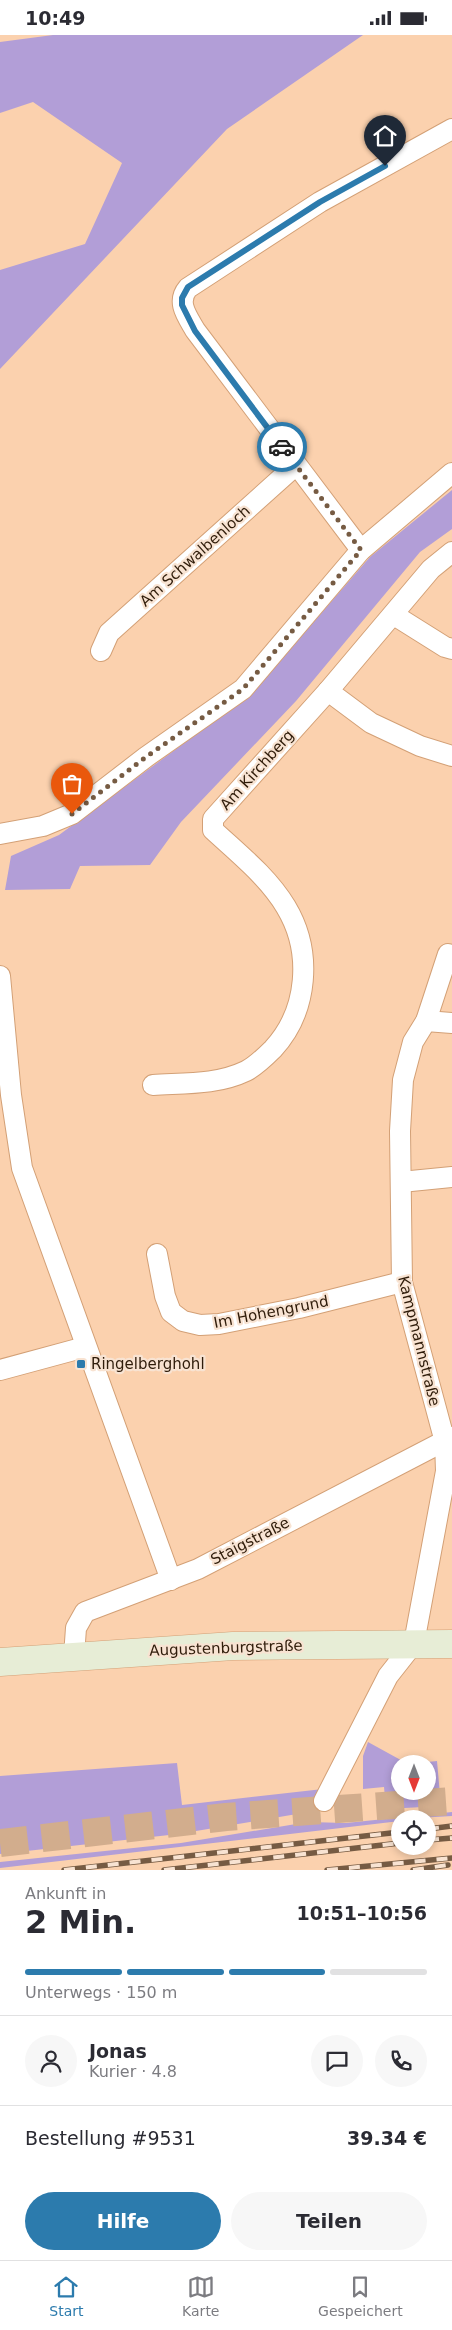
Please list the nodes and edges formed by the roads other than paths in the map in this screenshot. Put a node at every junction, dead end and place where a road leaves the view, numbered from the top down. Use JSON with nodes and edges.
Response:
{"nodes":[{"id":1,"x":452,"y":129,"type":"edge"},
{"id":2,"x":296,"y":465,"type":"junction"},
{"id":3,"x":452,"y":473,"type":"edge"},
{"id":4,"x":361,"y":550,"type":"junction"},
{"id":5,"x":452,"y":552,"type":"edge"},
{"id":6,"x":394,"y":615,"type":"junction"},
{"id":7,"x":452,"y":649,"type":"edge"},
{"id":8,"x":102,"y":651,"type":"dead end"},
{"id":9,"x":328,"y":691,"type":"junction"},
{"id":10,"x":452,"y":756,"type":"edge"},
{"id":11,"x":0,"y":834,"type":"edge"},
{"id":12,"x":448,"y":954,"type":"dead end"},
{"id":13,"x":0,"y":976,"type":"edge"},
{"id":14,"x":426,"y":1021,"type":"junction"},
{"id":15,"x":452,"y":1023,"type":"edge"},
{"id":16,"x":153,"y":1085,"type":"dead end"},
{"id":17,"x":452,"y":1177,"type":"edge"},
{"id":18,"x":401,"y":1182,"type":"junction"},
{"id":19,"x":157,"y":1253,"type":"dead end"},
{"id":20,"x":402,"y":1282,"type":"junction"},
{"id":21,"x":85,"y":1347,"type":"junction"},
{"id":22,"x":0,"y":1370,"type":"edge"},
{"id":23,"x":448,"y":1439,"type":"edge"},
{"id":24,"x":171,"y":1580,"type":"junction"},
{"id":25,"x":414,"y":1643,"type":"junction"},
{"id":26,"x":452,"y":1644,"type":"edge"},
{"id":27,"x":74,"y":1656,"type":"junction"},
{"id":28,"x":0,"y":1662,"type":"edge"},
{"id":29,"x":324,"y":1801,"type":"dead end"}],
"edges":[{"from":1,"to":2,"type":"street"},
{"from":2,"to":4,"type":"street"},
{"from":2,"to":8,"type":"street","name":"Am Schwalbenloch"},
{"from":3,"to":4,"type":"street"},
{"from":4,"to":11,"type":"street"},
{"from":5,"to":6,"type":"street","name":"Am Kirchberg"},
{"from":6,"to":7,"type":"street"},
{"from":6,"to":9,"type":"street","name":"Am Kirchberg"},
{"from":9,"to":10,"type":"street"},
{"from":9,"to":16,"type":"street","name":"Am Kirchberg"},
{"from":12,"to":14,"type":"street","name":"Kampmannstraße"},
{"from":13,"to":21,"type":"street"},
{"from":14,"to":15,"type":"street"},
{"from":14,"to":18,"type":"street","name":"Kampmannstraße"},
{"from":17,"to":18,"type":"street"},
{"from":18,"to":20,"type":"street","name":"Kampmannstraße"},
{"from":19,"to":20,"type":"street","name":"Im Hohengrund"},
{"from":20,"to":23,"type":"street","name":"Kampmannstraße"},
{"from":21,"to":22,"type":"street"},
{"from":21,"to":24,"type":"street"},
{"from":23,"to":24,"type":"street","name":"Staigstraße"},
{"from":23,"to":25,"type":"street","name":"Kampmannstraße"},
{"from":24,"to":27,"type":"street","name":"Staigstraße"},
{"from":25,"to":26,"type":"street","name":"Augustenburgstraße"},
{"from":25,"to":27,"type":"street","name":"Augustenburgstraße"},
{"from":25,"to":29,"type":"street","name":"Kampmannstraße"},
{"from":27,"to":28,"type":"street","name":"Augustenburgstraße"}]}
